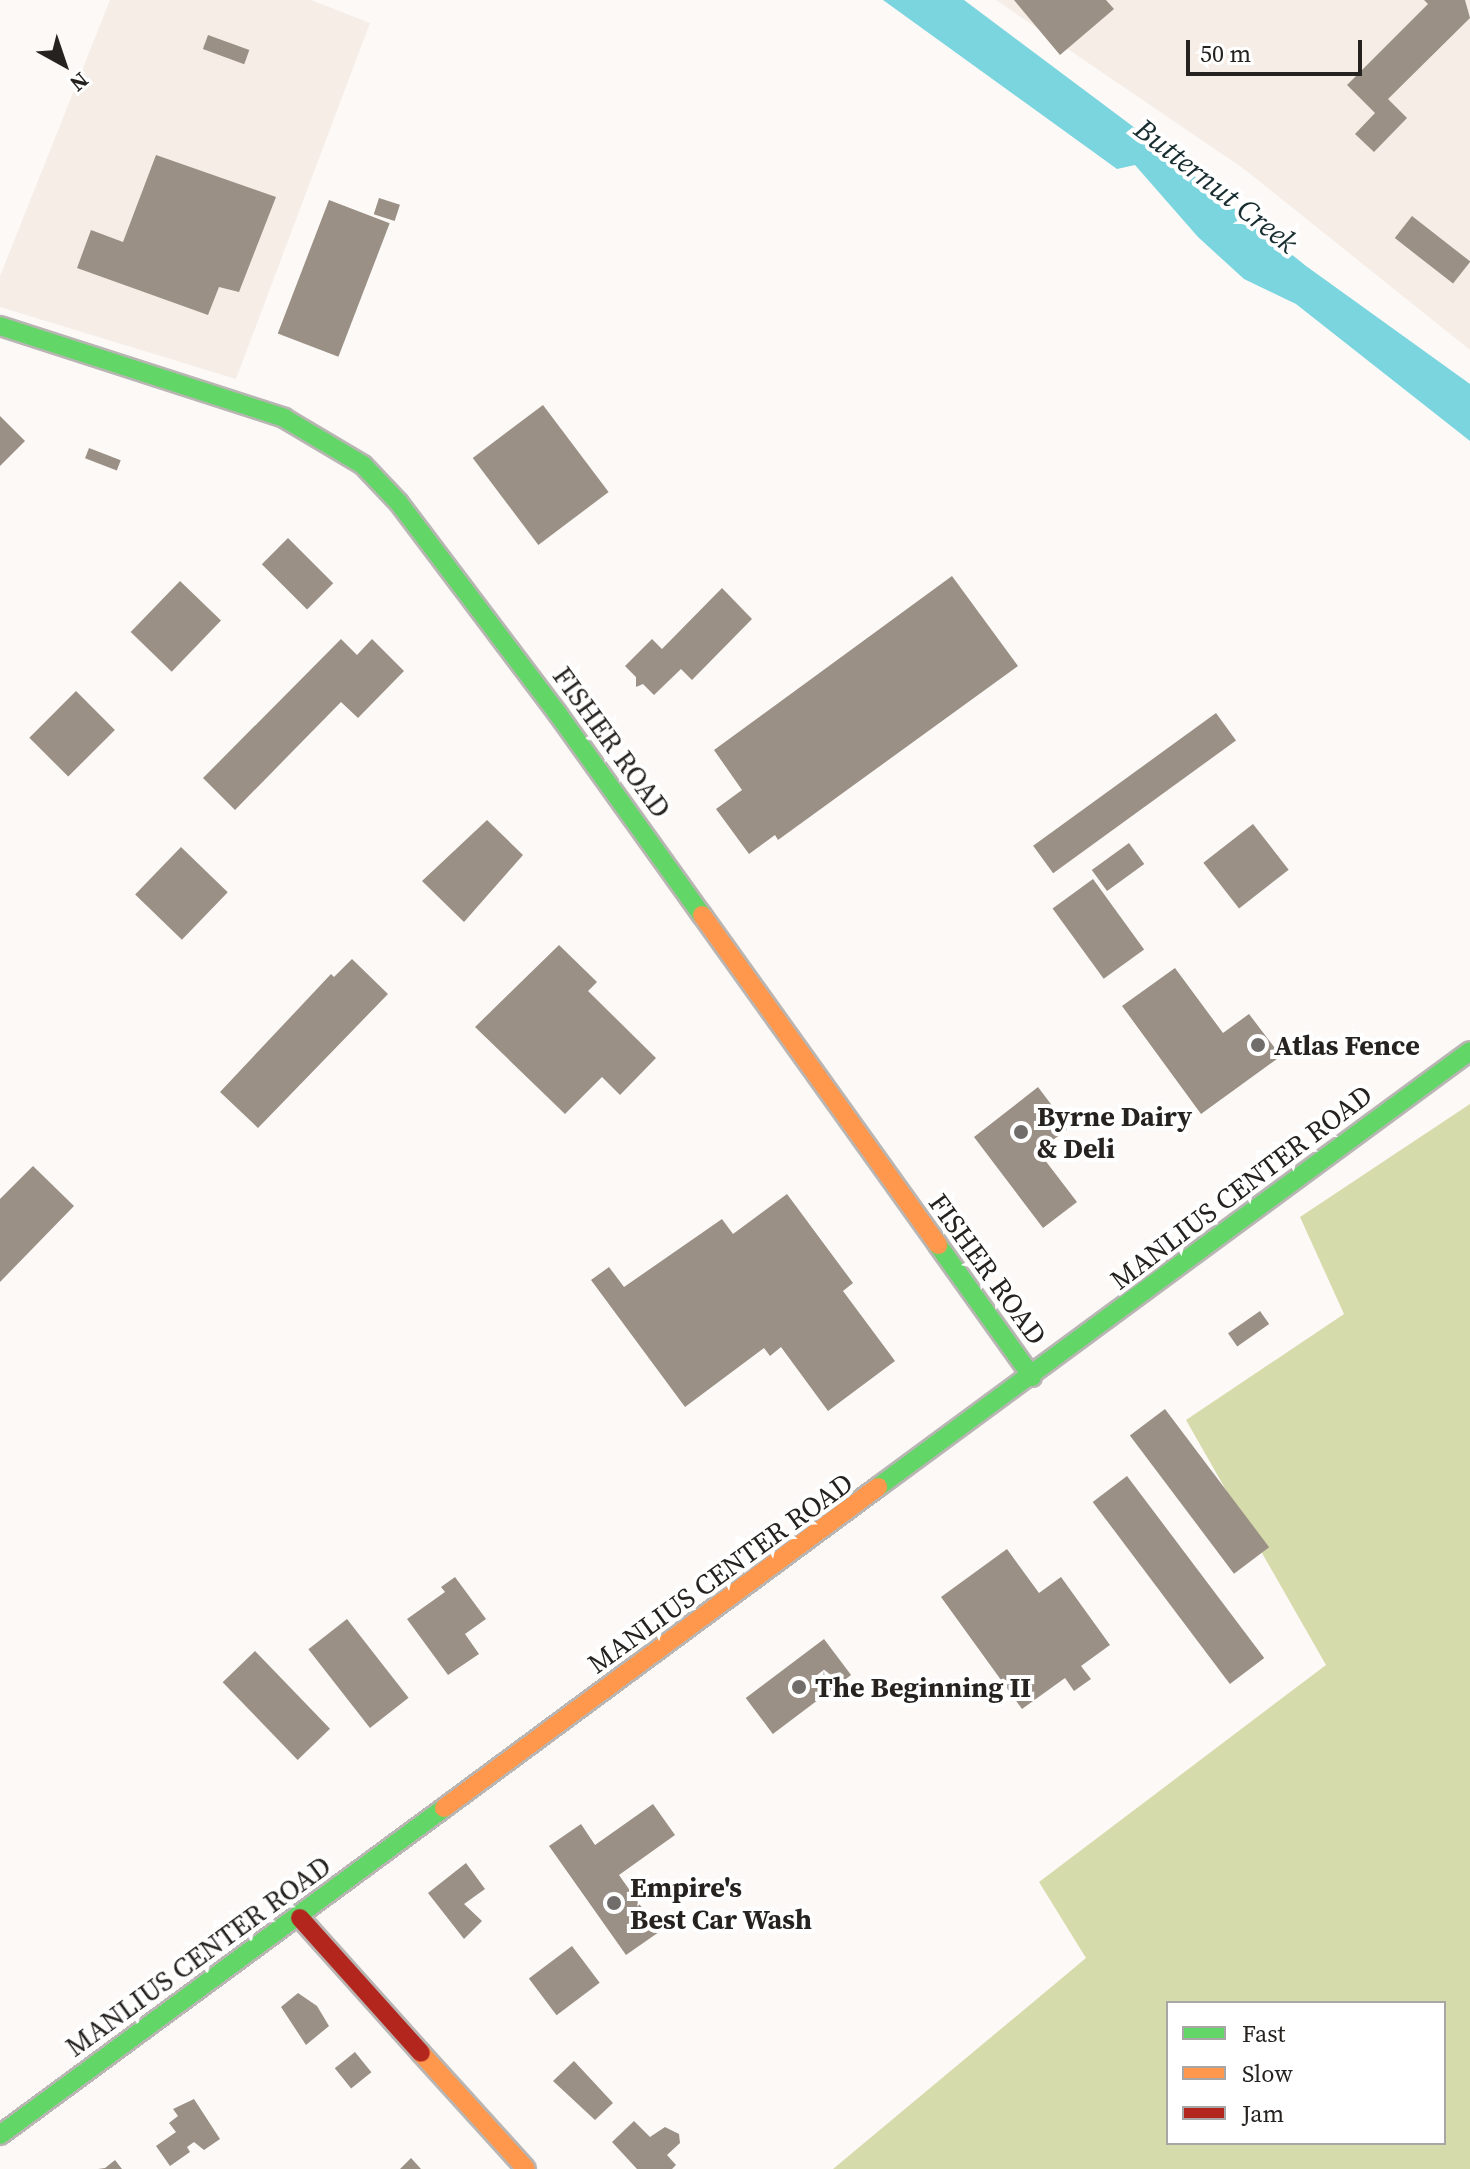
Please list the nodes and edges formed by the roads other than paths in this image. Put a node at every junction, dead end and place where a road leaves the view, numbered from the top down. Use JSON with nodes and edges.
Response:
{"nodes":[{"id":1,"x":0,"y":326,"type":"edge"},
{"id":2,"x":1470,"y":1051,"type":"edge"},
{"id":3,"x":1032,"y":1377,"type":"junction"},
{"id":4,"x":300,"y":1918,"type":"junction"},
{"id":5,"x":0,"y":2135,"type":"edge"},
{"id":6,"x":526,"y":2169,"type":"edge"}],
"edges":[{"from":1,"to":3,"type":"street","name":"FISHER ROAD"},
{"from":2,"to":3,"type":"street","name":"MANLIUS CENTER ROAD"},
{"from":3,"to":4,"type":"street","name":"MANLIUS CENTER ROAD"},
{"from":4,"to":5,"type":"street","name":"MANLIUS CENTER ROAD"},
{"from":4,"to":6,"type":"street"}]}
